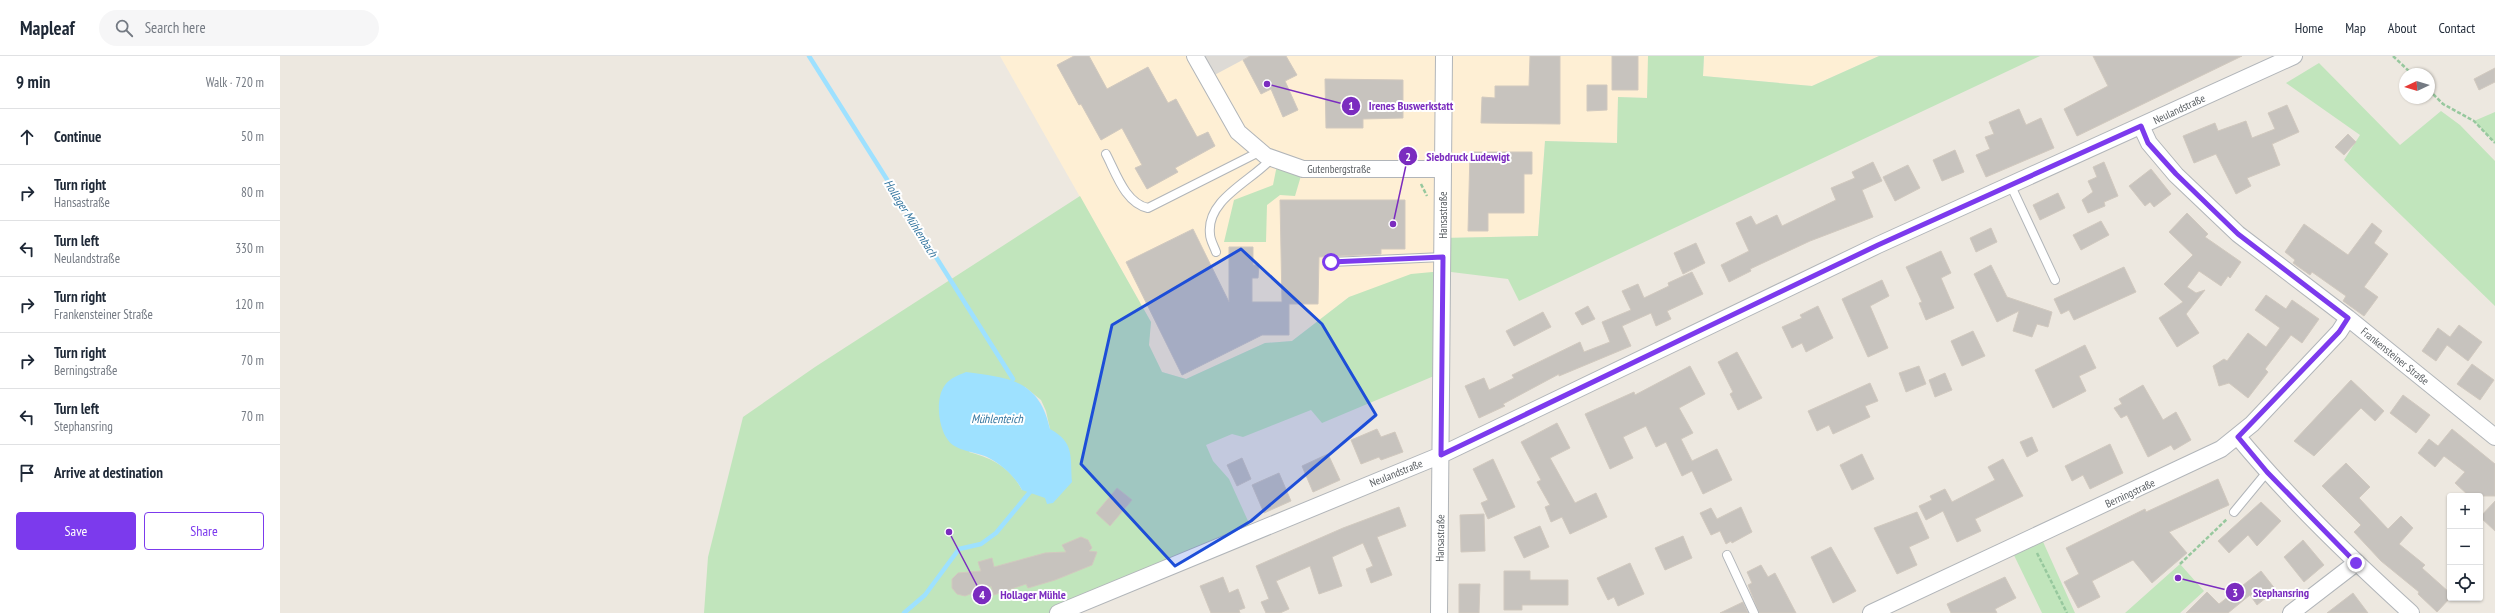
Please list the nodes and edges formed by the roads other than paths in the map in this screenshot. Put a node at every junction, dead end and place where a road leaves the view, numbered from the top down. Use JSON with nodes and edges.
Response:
{"nodes":[{"id":1,"x":1195,"y":56,"type":"edge"},
{"id":2,"x":1444,"y":56,"type":"edge"},
{"id":3,"x":2294,"y":56,"type":"edge"},
{"id":4,"x":2141,"y":126,"type":"junction"},
{"id":5,"x":1106,"y":154,"type":"dead end"},
{"id":6,"x":1266,"y":155,"type":"junction"},
{"id":7,"x":1444,"y":169,"type":"junction"},
{"id":8,"x":2011,"y":186,"type":"junction"},
{"id":9,"x":1216,"y":252,"type":"dead end"},
{"id":10,"x":1443,"y":257,"type":"junction"},
{"id":11,"x":1331,"y":262,"type":"dead end"},
{"id":12,"x":2055,"y":280,"type":"dead end"},
{"id":13,"x":2348,"y":318,"type":"junction"},
{"id":14,"x":2238,"y":437,"type":"junction"},
{"id":15,"x":2495,"y":437,"type":"edge"},
{"id":16,"x":1441,"y":455,"type":"junction"},
{"id":17,"x":2267,"y":472,"type":"junction"},
{"id":18,"x":2234,"y":512,"type":"road end"},
{"id":19,"x":1727,"y":555,"type":"dead end"},
{"id":20,"x":2356,"y":563,"type":"junction"},
{"id":21,"x":1058,"y":613,"type":"edge"},
{"id":22,"x":1439,"y":613,"type":"edge"},
{"id":23,"x":1754,"y":613,"type":"edge"},
{"id":24,"x":1872,"y":613,"type":"edge"},
{"id":25,"x":2291,"y":613,"type":"edge"},
{"id":26,"x":2411,"y":613,"type":"edge"}],
"edges":[{"from":1,"to":6,"type":"street","name":"Gutenbergstraße"},
{"from":2,"to":7,"type":"street","name":"Hansastraße"},
{"from":3,"to":4,"type":"street","name":"Neulandstraße"},
{"from":4,"to":8,"type":"street","name":"Neulandstraße"},
{"from":4,"to":13,"type":"street","name":"Frankensteiner Straße"},
{"from":5,"to":6,"type":"lane"},
{"from":6,"to":7,"type":"street","name":"Gutenbergstraße"},
{"from":6,"to":9,"type":"lane"},
{"from":7,"to":10,"type":"street","name":"Hansastraße"},
{"from":8,"to":12,"type":"lane"},
{"from":8,"to":16,"type":"street","name":"Neulandstraße"},
{"from":10,"to":11,"type":"lane"},
{"from":10,"to":16,"type":"street","name":"Hansastraße"},
{"from":13,"to":14,"type":"street","name":"Berningstraße"},
{"from":13,"to":15,"type":"street","name":"Frankensteiner Straße"},
{"from":14,"to":17,"type":"street"},
{"from":14,"to":24,"type":"street","name":"Berningstraße"},
{"from":16,"to":21,"type":"street","name":"Neulandstraße"},
{"from":16,"to":22,"type":"street","name":"Hansastraße"},
{"from":17,"to":18,"type":"lane"},
{"from":17,"to":20,"type":"street"},
{"from":19,"to":23,"type":"lane"},
{"from":20,"to":25,"type":"street"},
{"from":20,"to":26,"type":"street"}]}
